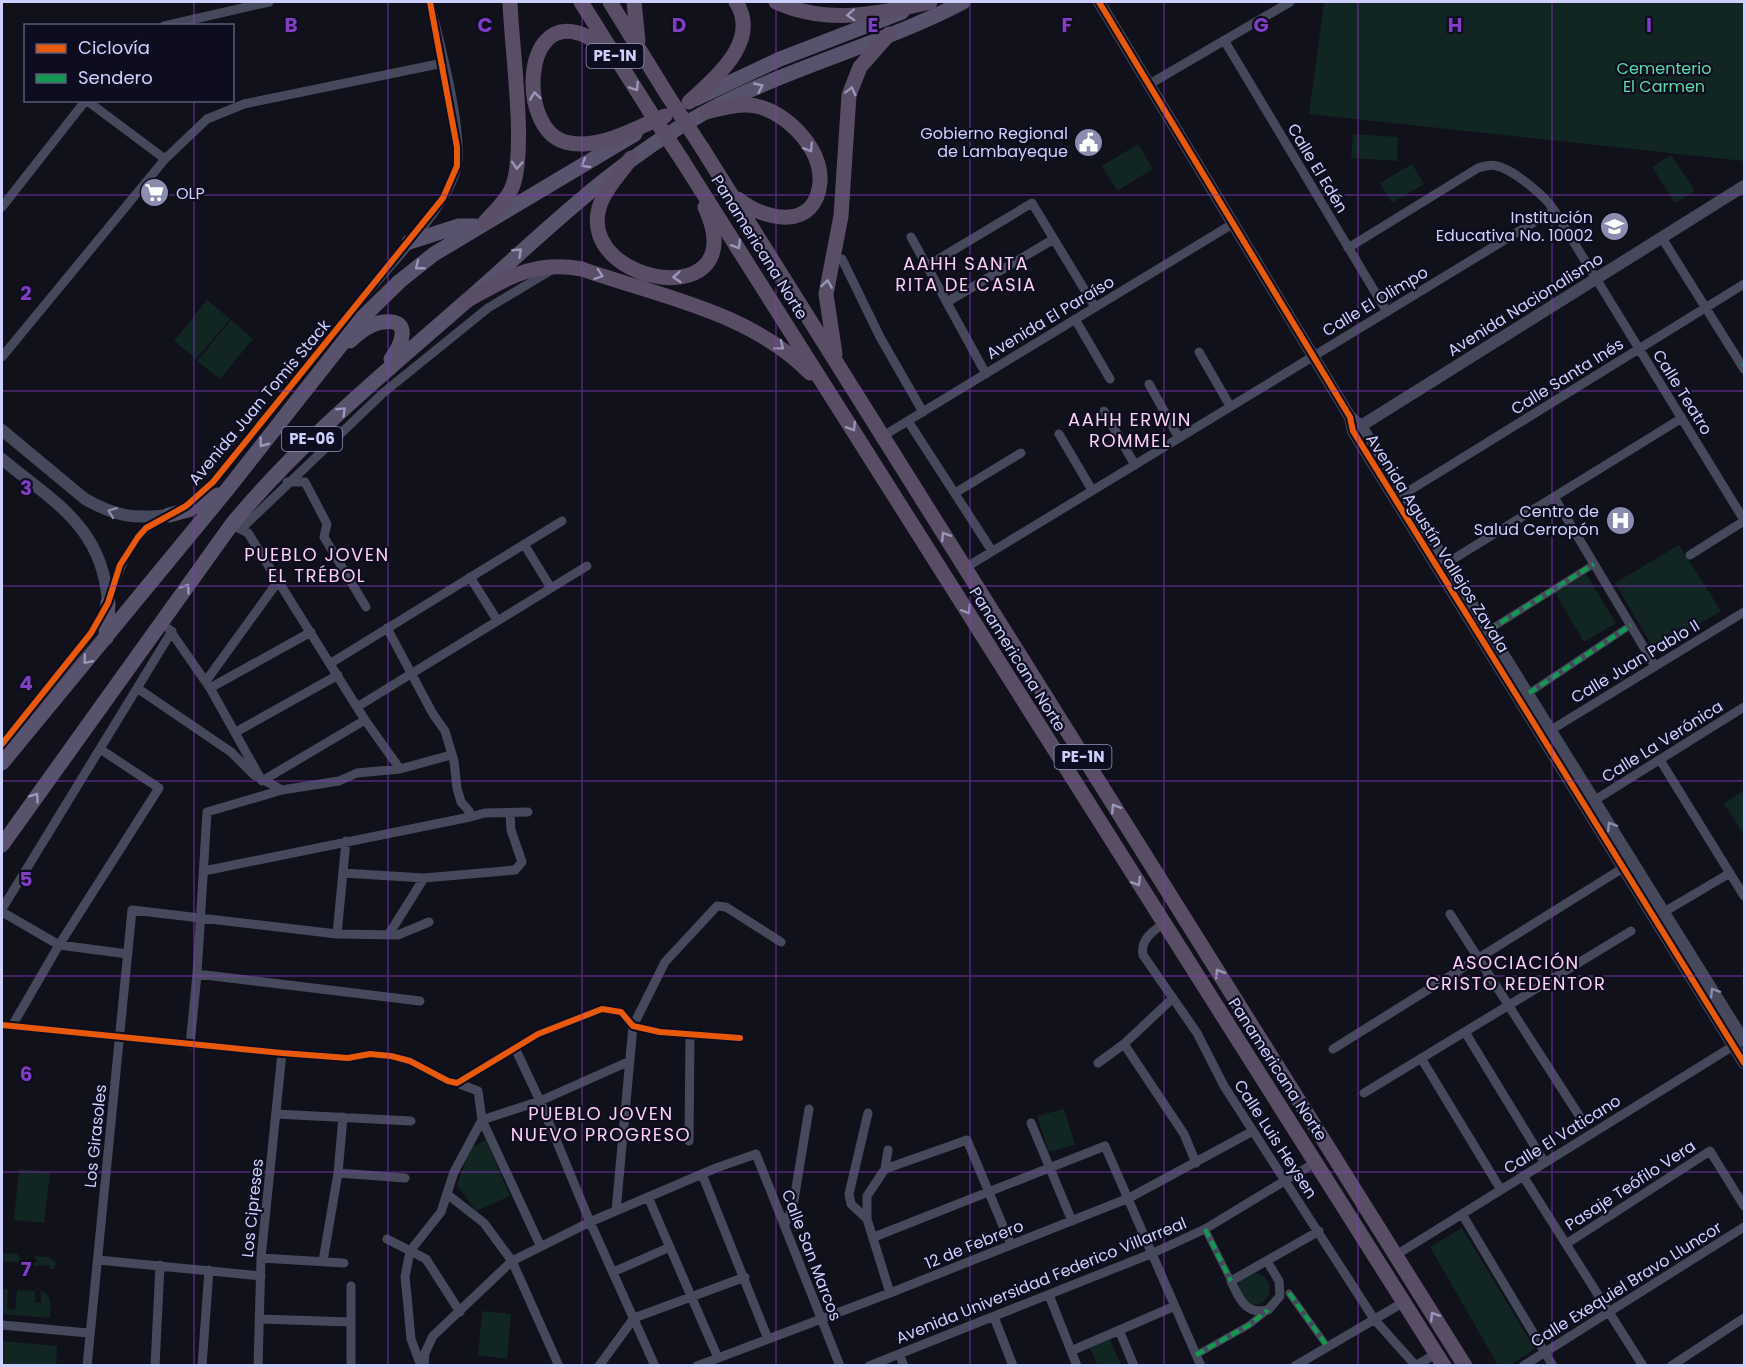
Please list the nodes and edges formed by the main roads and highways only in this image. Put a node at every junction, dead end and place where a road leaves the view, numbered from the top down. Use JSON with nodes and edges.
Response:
{"nodes":[{"id":1,"x":510,"y":2,"type":"edge"},
{"id":2,"x":581,"y":2,"type":"edge"},
{"id":3,"x":610,"y":2,"type":"edge"},
{"id":4,"x":634,"y":2,"type":"edge"},
{"id":5,"x":736,"y":2,"type":"edge"},
{"id":6,"x":776,"y":2,"type":"edge"},
{"id":7,"x":930,"y":2,"type":"edge"},
{"id":8,"x":963,"y":2,"type":"edge"},
{"id":9,"x":889,"y":34,"type":"junction"},
{"id":10,"x":640,"y":49,"type":"junction"},
{"id":11,"x":619,"y":62,"type":"junction"},
{"id":12,"x":689,"y":102,"type":"junction"},
{"id":13,"x":706,"y":112,"type":"junction"},
{"id":14,"x":665,"y":116,"type":"junction"},
{"id":15,"x":631,"y":158,"type":"junction"},
{"id":16,"x":697,"y":182,"type":"junction"},
{"id":17,"x":731,"y":194,"type":"junction"},
{"id":18,"x":482,"y":224,"type":"junction"},
{"id":19,"x":409,"y":242,"type":"road end"},
{"id":20,"x":462,"y":305,"type":"junction"},
{"id":21,"x":837,"y":362,"type":"junction"},
{"id":22,"x":322,"y":366,"type":"junction"},
{"id":23,"x":368,"y":387,"type":"junction"},
{"id":24,"x":829,"y":392,"type":"junction"},
{"id":25,"x":226,"y":491,"type":"junction"},
{"id":26,"x":169,"y":515,"type":"road end"},
{"id":27,"x":108,"y":603,"type":"road end"},
{"id":28,"x":106,"y":638,"type":"junction"},
{"id":29,"x":2,"y":763,"type":"edge"},
{"id":30,"x":2,"y":845,"type":"edge"},
{"id":31,"x":1440,"y":1360,"type":"edge"},
{"id":32,"x":1465,"y":1365,"type":"edge"}],
"edges":[{"from":1,"to":18,"type":"highway","one_way":true},
{"from":2,"to":11,"type":"highway","name":"Panamericana Norte","number":"PE-1N"},
{"from":3,"to":10,"type":"highway","name":"Panamericana Norte","number":"PE-1N"},
{"from":4,"to":10,"type":"highway"},
{"from":5,"to":12,"type":"highway"},
{"from":7,"to":6,"type":"highway","one_way":true},
{"from":7,"to":12,"type":"main road","name":"Avenida Juan Tomis Stack"},
{"from":8,"to":9,"type":"main road"},
{"from":13,"to":9,"type":"main road","one_way":true},
{"from":21,"to":9,"type":"highway","one_way":true},
{"from":10,"to":17,"type":"highway","name":"Panamericana Norte","number":"PE-1N","bridge":true},
{"from":14,"to":11,"type":"highway","one_way":true},
{"from":11,"to":16,"type":"highway","name":"Panamericana Norte","number":"PE-1N","one_way":true,"bridge":true},
{"from":12,"to":14,"type":"main road","name":"Avenida Juan Tomis Stack","number":"PE-06"},
{"from":13,"to":15,"type":"main road","number":"PE-06"},
{"from":13,"to":17,"type":"highway","one_way":true},
{"from":14,"to":18,"type":"main road","name":"Avenida Juan Tomis Stack","number":"PE-06","one_way":true},
{"from":16,"to":15,"type":"highway","one_way":true},
{"from":20,"to":15,"type":"main road","number":"PE-06","one_way":true},
{"from":16,"to":24,"type":"highway","name":"Panamericana Norte","number":"PE-1N","one_way":true},
{"from":17,"to":21,"type":"highway","name":"Panamericana Norte","number":"PE-1N"},
{"from":18,"to":19,"type":"main road"},
{"from":18,"to":22,"type":"main road","name":"Avenida Juan Tomis Stack","number":"PE-06","one_way":true},
{"from":20,"to":23,"type":"main road","number":"PE-06"},
{"from":20,"to":24,"type":"highway","one_way":true},
{"from":32,"to":21,"type":"highway","name":"Panamericana Norte","number":"PE-1N","one_way":true},
{"from":22,"to":23,"type":"main road"},
{"from":22,"to":25,"type":"main road","name":"Avenida Juan Tomis Stack","number":"PE-06","one_way":true},
{"from":30,"to":23,"type":"main road","number":"PE-06","one_way":true},
{"from":24,"to":31,"type":"highway","name":"Panamericana Norte","number":"PE-1N","one_way":true},
{"from":25,"to":26,"type":"main road","number":"PE-06"},
{"from":25,"to":28,"type":"main road","name":"Avenida Juan Tomis Stack","number":"PE-06"},
{"from":27,"to":28,"type":"main road"},
{"from":28,"to":29,"type":"main road","name":"Avenida Juan Tomis Stack","number":"PE-06","one_way":true}]}
